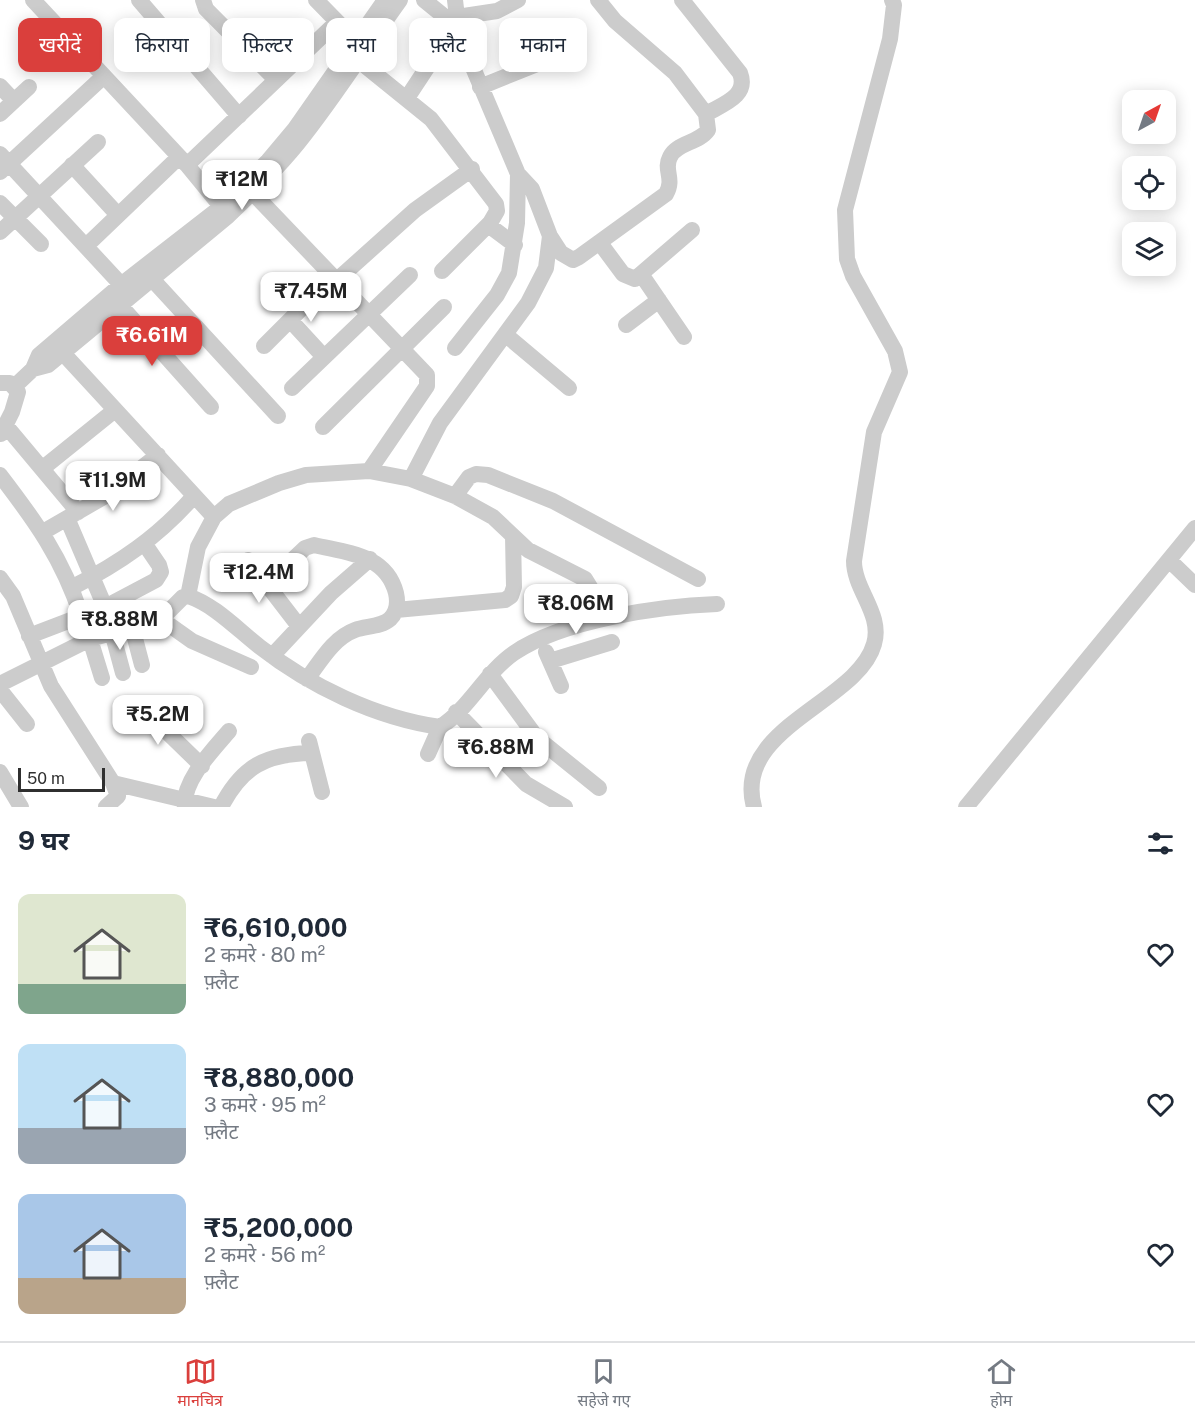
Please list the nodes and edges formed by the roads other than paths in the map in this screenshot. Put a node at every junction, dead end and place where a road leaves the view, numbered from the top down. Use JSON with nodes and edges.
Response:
{"nodes":[{"id":1,"x":33,"y":0,"type":"edge"},
{"id":2,"x":139,"y":0,"type":"edge"},
{"id":3,"x":203,"y":0,"type":"edge"},
{"id":4,"x":316,"y":0,"type":"edge"},
{"id":5,"x":400,"y":0,"type":"edge"},
{"id":6,"x":424,"y":0,"type":"edge"},
{"id":7,"x":455,"y":0,"type":"edge"},
{"id":8,"x":518,"y":0,"type":"edge"},
{"id":9,"x":598,"y":0,"type":"edge"},
{"id":10,"x":682,"y":0,"type":"edge"},
{"id":11,"x":892,"y":0,"type":"edge"},
{"id":12,"x":382,"y":6,"type":"edge"},
{"id":13,"x":334,"y":18,"type":"edge"},
{"id":14,"x":450,"y":18,"type":"edge"},
{"id":15,"x":457,"y":18,"type":"edge"},
{"id":16,"x":476,"y":18,"type":"edge"},
{"id":17,"x":326,"y":33,"type":"edge"},
{"id":18,"x":341,"y":72,"type":"edge"},
{"id":19,"x":344,"y":72,"type":"edge"},
{"id":20,"x":381,"y":72,"type":"edge"},
{"id":21,"x":425,"y":72,"type":"edge"},
{"id":22,"x":475,"y":72,"type":"edge"},
{"id":23,"x":517,"y":72,"type":"edge"},
{"id":24,"x":104,"y":76,"type":"junction"},
{"id":25,"x":276,"y":80,"type":"junction"},
{"id":26,"x":0,"y":86,"type":"edge"},
{"id":27,"x":29,"y":87,"type":"dead end"},
{"id":28,"x":480,"y":87,"type":"junction"},
{"id":29,"x":407,"y":98,"type":"junction"},
{"id":30,"x":14,"y":101,"type":"junction"},
{"id":31,"x":0,"y":114,"type":"edge"},
{"id":32,"x":706,"y":114,"type":"junction"},
{"id":33,"x":239,"y":116,"type":"junction"},
{"id":34,"x":98,"y":142,"type":"dead end"},
{"id":35,"x":183,"y":161,"type":"junction"},
{"id":36,"x":3,"y":163,"type":"edge"},
{"id":37,"x":72,"y":165,"type":"junction"},
{"id":38,"x":472,"y":169,"type":"junction"},
{"id":39,"x":518,"y":174,"type":"junction"},
{"id":40,"x":252,"y":192,"type":"junction"},
{"id":41,"x":39,"y":195,"type":"junction"},
{"id":42,"x":0,"y":203,"type":"edge"},
{"id":43,"x":225,"y":211,"type":"junction"},
{"id":44,"x":118,"y":215,"type":"junction"},
{"id":45,"x":15,"y":218,"type":"junction"},
{"id":46,"x":490,"y":223,"type":"junction"},
{"id":47,"x":692,"y":230,"type":"dead end"},
{"id":48,"x":0,"y":232,"type":"edge"},
{"id":49,"x":550,"y":236,"type":"junction"},
{"id":50,"x":600,"y":243,"type":"junction"},
{"id":51,"x":41,"y":244,"type":"dead end"},
{"id":52,"x":515,"y":245,"type":"junction"},
{"id":53,"x":86,"y":246,"type":"junction"},
{"id":54,"x":442,"y":271,"type":"dead end"},
{"id":55,"x":641,"y":274,"type":"junction"},
{"id":56,"x":410,"y":275,"type":"dead end"},
{"id":57,"x":151,"y":278,"type":"junction"},
{"id":58,"x":335,"y":279,"type":"junction"},
{"id":59,"x":124,"y":294,"type":"junction"},
{"id":60,"x":659,"y":300,"type":"junction"},
{"id":61,"x":444,"y":307,"type":"dead end"},
{"id":62,"x":369,"y":315,"type":"junction"},
{"id":63,"x":290,"y":320,"type":"junction"},
{"id":64,"x":626,"y":325,"type":"dead end"},
{"id":65,"x":506,"y":335,"type":"junction"},
{"id":66,"x":684,"y":337,"type":"dead end"},
{"id":67,"x":264,"y":346,"type":"dead end"},
{"id":68,"x":401,"y":348,"type":"junction"},
{"id":69,"x":455,"y":348,"type":"dead end"},
{"id":70,"x":62,"y":352,"type":"junction"},
{"id":71,"x":324,"y":357,"type":"junction"},
{"id":72,"x":33,"y":369,"type":"junction"},
{"id":73,"x":8,"y":385,"type":"edge"},
{"id":74,"x":292,"y":388,"type":"dead end"},
{"id":75,"x":569,"y":388,"type":"dead end"},
{"id":76,"x":211,"y":407,"type":"dead end"},
{"id":77,"x":115,"y":410,"type":"junction"},
{"id":78,"x":278,"y":416,"type":"dead end"},
{"id":79,"x":323,"y":427,"type":"dead end"},
{"id":80,"x":3,"y":430,"type":"edge"},
{"id":81,"x":158,"y":455,"type":"junction"},
{"id":82,"x":43,"y":468,"type":"junction"},
{"id":83,"x":369,"y":471,"type":"junction"},
{"id":84,"x":0,"y":475,"type":"edge"},
{"id":85,"x":411,"y":479,"type":"junction"},
{"id":86,"x":194,"y":496,"type":"junction"},
{"id":87,"x":455,"y":496,"type":"junction"},
{"id":88,"x":73,"y":515,"type":"junction"},
{"id":89,"x":214,"y":517,"type":"junction"},
{"id":90,"x":1195,"y":528,"type":"edge"},
{"id":91,"x":43,"y":532,"type":"junction"},
{"id":92,"x":513,"y":536,"type":"junction"},
{"id":93,"x":144,"y":543,"type":"junction"},
{"id":94,"x":370,"y":559,"type":"junction"},
{"id":95,"x":248,"y":560,"type":"dead end"},
{"id":96,"x":1169,"y":560,"type":"junction"},
{"id":97,"x":92,"y":577,"type":"junction"},
{"id":98,"x":0,"y":578,"type":"edge"},
{"id":99,"x":698,"y":579,"type":"dead end"},
{"id":100,"x":266,"y":585,"type":"junction"},
{"id":101,"x":1195,"y":585,"type":"edge"},
{"id":102,"x":71,"y":588,"type":"junction"},
{"id":103,"x":188,"y":596,"type":"junction"},
{"id":104,"x":717,"y":604,"type":"dead end"},
{"id":105,"x":105,"y":607,"type":"junction"},
{"id":106,"x":396,"y":610,"type":"junction"},
{"id":107,"x":81,"y":615,"type":"junction"},
{"id":108,"x":161,"y":619,"type":"junction"},
{"id":109,"x":596,"y":620,"type":"junction"},
{"id":110,"x":298,"y":625,"type":"junction"},
{"id":111,"x":132,"y":627,"type":"junction"},
{"id":112,"x":112,"y":632,"type":"junction"},
{"id":113,"x":29,"y":636,"type":"junction"},
{"id":114,"x":90,"y":639,"type":"junction"},
{"id":115,"x":541,"y":640,"type":"junction"},
{"id":116,"x":612,"y":642,"type":"dead end"},
{"id":117,"x":272,"y":656,"type":"junction"},
{"id":118,"x":40,"y":662,"type":"junction"},
{"id":119,"x":550,"y":662,"type":"junction"},
{"id":120,"x":142,"y":665,"type":"dead end"},
{"id":121,"x":251,"y":667,"type":"dead end"},
{"id":122,"x":123,"y":673,"type":"dead end"},
{"id":123,"x":490,"y":674,"type":"junction"},
{"id":124,"x":102,"y":678,"type":"dead end"},
{"id":125,"x":307,"y":679,"type":"junction"},
{"id":126,"x":0,"y":684,"type":"edge"},
{"id":127,"x":561,"y":686,"type":"dead end"},
{"id":128,"x":0,"y":690,"type":"edge"},
{"id":129,"x":126,"y":711,"type":"dead end"},
{"id":130,"x":456,"y":712,"type":"junction"},
{"id":131,"x":27,"y":724,"type":"dead end"},
{"id":132,"x":440,"y":727,"type":"junction"},
{"id":133,"x":229,"y":730,"type":"dead end"},
{"id":134,"x":428,"y":754,"type":"dead end"},
{"id":135,"x":202,"y":766,"type":"junction"},
{"id":136,"x":0,"y":772,"type":"edge"},
{"id":137,"x":113,"y":783,"type":"junction"},
{"id":138,"x":599,"y":789,"type":"dead end"},
{"id":139,"x":322,"y":792,"type":"dead end"},
{"id":140,"x":185,"y":802,"type":"edge"},
{"id":141,"x":21,"y":807,"type":"edge"},
{"id":142,"x":106,"y":807,"type":"edge"},
{"id":143,"x":214,"y":807,"type":"edge"},
{"id":144,"x":221,"y":807,"type":"edge"},
{"id":145,"x":565,"y":807,"type":"edge"},
{"id":146,"x":754,"y":807,"type":"edge"},
{"id":147,"x":966,"y":807,"type":"edge"}],
"edges":[{"from":1,"to":24,"type":"street"},
{"from":2,"to":33,"type":"street"},
{"from":3,"to":25,"type":"street"},
{"from":4,"to":13,"type":"street"},
{"from":5,"to":12,"type":"street"},
{"from":6,"to":14,"type":"street"},
{"from":7,"to":15,"type":"street"},
{"from":8,"to":16,"type":"street"},
{"from":9,"to":32,"type":"street"},
{"from":10,"to":32,"type":"street"},
{"from":11,"to":146,"type":"street"},
{"from":17,"to":25,"type":"street"},
{"from":18,"to":43,"type":"street"},
{"from":19,"to":40,"type":"street"},
{"from":20,"to":29,"type":"street"},
{"from":21,"to":29,"type":"street"},
{"from":22,"to":28,"type":"street"},
{"from":23,"to":28,"type":"street"},
{"from":24,"to":35,"type":"street"},
{"from":24,"to":36,"type":"street"},
{"from":25,"to":33,"type":"street"},
{"from":26,"to":30,"type":"street"},
{"from":27,"to":30,"type":"street"},
{"from":28,"to":39,"type":"street"},
{"from":29,"to":38,"type":"street"},
{"from":30,"to":31,"type":"street"},
{"from":32,"to":50,"type":"street"},
{"from":33,"to":35,"type":"street"},
{"from":34,"to":37,"type":"street"},
{"from":35,"to":43,"type":"street"},
{"from":35,"to":44,"type":"street"},
{"from":36,"to":41,"type":"street"},
{"from":37,"to":41,"type":"street"},
{"from":37,"to":44,"type":"street"},
{"from":38,"to":46,"type":"street"},
{"from":38,"to":58,"type":"street"},
{"from":39,"to":49,"type":"street"},
{"from":39,"to":52,"type":"street"},
{"from":40,"to":43,"type":"street"},
{"from":40,"to":58,"type":"street"},
{"from":41,"to":45,"type":"street"},
{"from":41,"to":53,"type":"street"},
{"from":42,"to":45,"type":"street"},
{"from":43,"to":57,"type":"street"},
{"from":43,"to":59,"type":"street"},
{"from":44,"to":53,"type":"street"},
{"from":45,"to":48,"type":"street"},
{"from":45,"to":51,"type":"street"},
{"from":46,"to":52,"type":"street"},
{"from":46,"to":54,"type":"street"},
{"from":47,"to":55,"type":"street"},
{"from":49,"to":50,"type":"street"},
{"from":49,"to":65,"type":"street"},
{"from":50,"to":55,"type":"street"},
{"from":52,"to":69,"type":"street"},
{"from":53,"to":59,"type":"street"},
{"from":55,"to":60,"type":"street"},
{"from":56,"to":62,"type":"street"},
{"from":57,"to":59,"type":"street"},
{"from":57,"to":78,"type":"street"},
{"from":58,"to":62,"type":"street"},
{"from":58,"to":63,"type":"street"},
{"from":59,"to":70,"type":"street"},
{"from":59,"to":72,"type":"street"},
{"from":59,"to":76,"type":"street"},
{"from":60,"to":64,"type":"street"},
{"from":60,"to":66,"type":"street"},
{"from":61,"to":68,"type":"street"},
{"from":62,"to":68,"type":"street"},
{"from":62,"to":71,"type":"street"},
{"from":63,"to":67,"type":"street"},
{"from":63,"to":71,"type":"street"},
{"from":65,"to":75,"type":"street"},
{"from":65,"to":85,"type":"street"},
{"from":68,"to":79,"type":"street"},
{"from":68,"to":83,"type":"street"},
{"from":70,"to":72,"type":"street"},
{"from":70,"to":77,"type":"street"},
{"from":71,"to":74,"type":"street"},
{"from":72,"to":73,"type":"street"},
{"from":73,"to":80,"type":"street"},
{"from":77,"to":81,"type":"street"},
{"from":77,"to":82,"type":"street"},
{"from":80,"to":82,"type":"street"},
{"from":81,"to":86,"type":"street"},
{"from":81,"to":88,"type":"street"},
{"from":82,"to":88,"type":"street"},
{"from":83,"to":85,"type":"street"},
{"from":83,"to":89,"type":"street"},
{"from":84,"to":91,"type":"street"},
{"from":85,"to":87,"type":"street"},
{"from":86,"to":89,"type":"street"},
{"from":86,"to":93,"type":"street"},
{"from":87,"to":92,"type":"street"},
{"from":87,"to":99,"type":"street"},
{"from":88,"to":91,"type":"street"},
{"from":88,"to":97,"type":"street"},
{"from":89,"to":103,"type":"street"},
{"from":90,"to":96,"type":"street"},
{"from":91,"to":102,"type":"street"},
{"from":92,"to":106,"type":"street"},
{"from":92,"to":109,"type":"street"},
{"from":93,"to":97,"type":"street"},
{"from":93,"to":105,"type":"street"},
{"from":94,"to":100,"type":"street"},
{"from":94,"to":106,"type":"street"},
{"from":94,"to":110,"type":"street"},
{"from":95,"to":100,"type":"street"},
{"from":96,"to":101,"type":"street"},
{"from":96,"to":147,"type":"street"},
{"from":97,"to":102,"type":"street"},
{"from":97,"to":105,"type":"street"},
{"from":98,"to":113,"type":"street"},
{"from":100,"to":110,"type":"street"},
{"from":102,"to":107,"type":"street"},
{"from":103,"to":108,"type":"street"},
{"from":103,"to":117,"type":"street"},
{"from":104,"to":109,"type":"street"},
{"from":105,"to":107,"type":"street"},
{"from":106,"to":125,"type":"street"},
{"from":107,"to":113,"type":"street"},
{"from":108,"to":111,"type":"street"},
{"from":108,"to":121,"type":"street"},
{"from":109,"to":115,"type":"street"},
{"from":110,"to":117,"type":"street"},
{"from":111,"to":112,"type":"street"},
{"from":111,"to":120,"type":"street"},
{"from":112,"to":114,"type":"street"},
{"from":112,"to":122,"type":"street"},
{"from":113,"to":118,"type":"street"},
{"from":114,"to":118,"type":"street"},
{"from":114,"to":124,"type":"street"},
{"from":115,"to":119,"type":"street"},
{"from":115,"to":123,"type":"street"},
{"from":116,"to":119,"type":"street"},
{"from":117,"to":125,"type":"street"},
{"from":118,"to":126,"type":"street"},
{"from":118,"to":137,"type":"street"},
{"from":119,"to":127,"type":"street"},
{"from":123,"to":130,"type":"street"},
{"from":123,"to":138,"type":"street"},
{"from":125,"to":132,"type":"street"},
{"from":128,"to":131,"type":"street"},
{"from":129,"to":135,"type":"street"},
{"from":130,"to":132,"type":"street"},
{"from":130,"to":145,"type":"street"},
{"from":132,"to":134,"type":"street"},
{"from":133,"to":135,"type":"street"},
{"from":135,"to":140,"type":"street"},
{"from":136,"to":141,"type":"street"},
{"from":137,"to":140,"type":"street"},
{"from":137,"to":142,"type":"street"},
{"from":139,"to":144,"type":"street"},
{"from":140,"to":143,"type":"street"}]}
